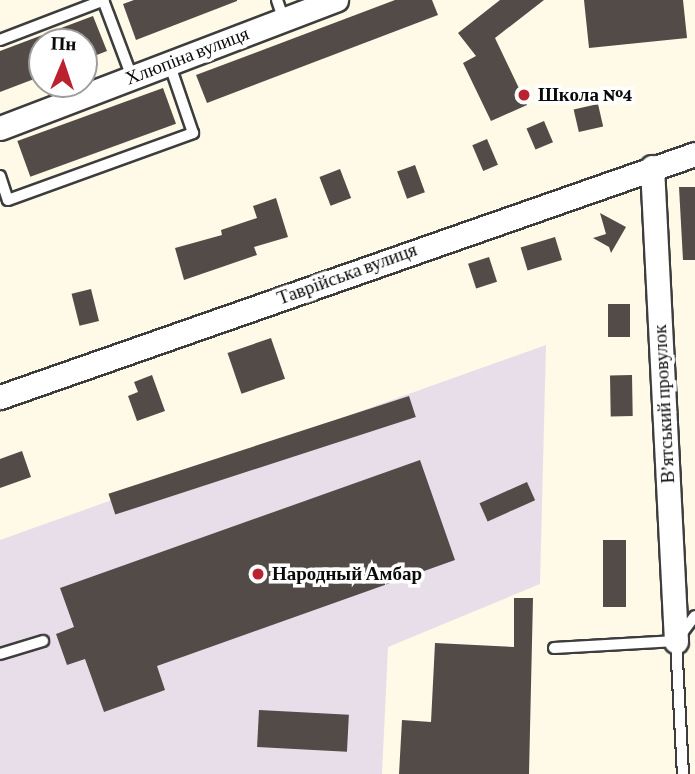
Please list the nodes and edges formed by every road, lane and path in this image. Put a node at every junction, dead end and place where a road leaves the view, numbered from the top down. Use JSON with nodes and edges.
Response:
{"nodes":[{"id":1,"x":104,"y":0,"type":"edge"},
{"id":2,"x":336,"y":0,"type":"edge"},
{"id":3,"x":281,"y":10,"type":"edge"},
{"id":4,"x":0,"y":40,"type":"edge"},
{"id":5,"x":169,"y":63,"type":"junction"},
{"id":6,"x":132,"y":77,"type":"junction"},
{"id":7,"x":0,"y":128,"type":"edge"},
{"id":8,"x":695,"y":153,"type":"edge"},
{"id":9,"x":652,"y":166,"type":"junction"},
{"id":10,"x":0,"y":176,"type":"edge"},
{"id":11,"x":0,"y":397,"type":"edge"},
{"id":12,"x":695,"y":616,"type":"edge"},
{"id":13,"x":43,"y":641,"type":"dead end"},
{"id":14,"x":676,"y":641,"type":"junction"},
{"id":15,"x":554,"y":648,"type":"dead end"},
{"id":16,"x":0,"y":653,"type":"edge"},
{"id":17,"x":683,"y":774,"type":"edge"}],
"edges":[{"from":1,"to":4,"type":"lane"},
{"from":1,"to":6,"type":"lane"},
{"from":2,"to":3,"type":"street","name":"Хлюпіна вулиця"},
{"from":3,"to":5,"type":"street","name":"Хлюпіна вулиця"},
{"from":5,"to":6,"type":"street","name":"Хлюпіна вулиця"},
{"from":5,"to":10,"type":"lane"},
{"from":6,"to":7,"type":"street","name":"Хлюпіна вулиця"},
{"from":8,"to":9,"type":"street","name":"Таврійська вулиця"},
{"from":9,"to":11,"type":"street","name":"Таврійська вулиця"},
{"from":9,"to":14,"type":"street","name":"В’ятський провулок"},
{"from":12,"to":14,"type":"lane"},
{"from":13,"to":16,"type":"lane"},
{"from":14,"to":15,"type":"lane"},
{"from":14,"to":17,"type":"lane"}]}
